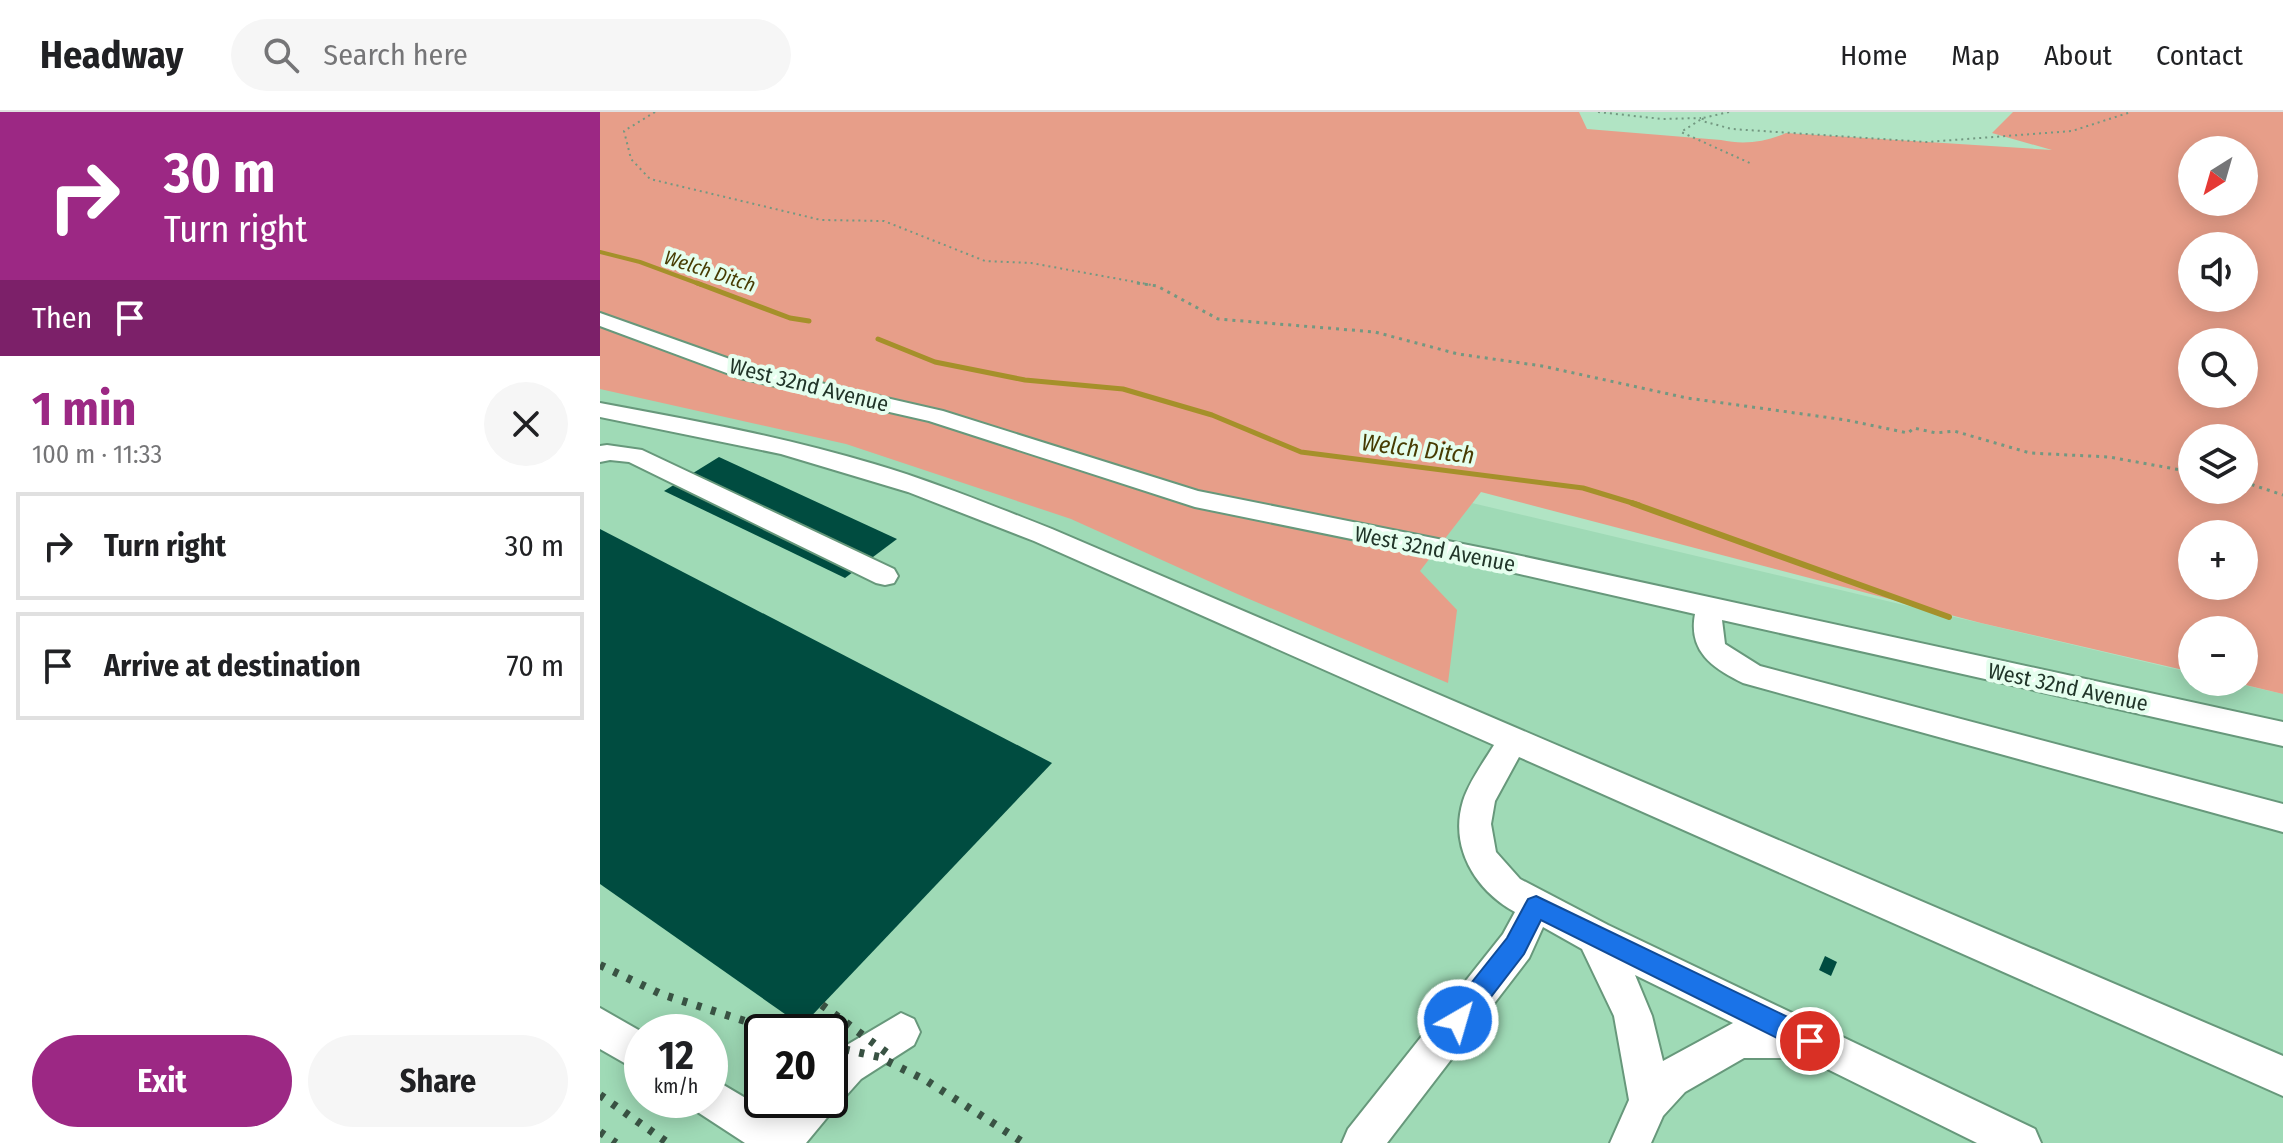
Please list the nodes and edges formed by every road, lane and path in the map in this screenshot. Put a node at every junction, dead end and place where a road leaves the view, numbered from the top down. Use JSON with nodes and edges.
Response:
{"nodes":[{"id":1,"x":655,"y":112,"type":"edge"},
{"id":2,"x":1598,"y":112,"type":"edge"},
{"id":3,"x":1729,"y":112,"type":"edge"},
{"id":4,"x":2131,"y":112,"type":"edge"},
{"id":5,"x":1703,"y":118,"type":"junction"},
{"id":6,"x":1672,"y":119,"type":"junction"},
{"id":7,"x":1695,"y":122,"type":"junction"},
{"id":8,"x":1710,"y":126,"type":"junction"},
{"id":9,"x":1752,"y":164,"type":"dead end"},
{"id":10,"x":600,"y":319,"type":"edge"},
{"id":11,"x":600,"y":410,"type":"edge"},
{"id":12,"x":600,"y":455,"type":"edge"},
{"id":13,"x":2178,"y":469,"type":"edge"},
{"id":14,"x":2258,"y":487,"type":"edge"},
{"id":15,"x":2283,"y":495,"type":"edge"},
{"id":16,"x":885,"y":576,"type":"dead end"},
{"id":17,"x":1710,"y":609,"type":"junction"},
{"id":18,"x":2283,"y":734,"type":"edge"},
{"id":19,"x":1512,"y":741,"type":"junction"},
{"id":20,"x":2283,"y":818,"type":"edge"},
{"id":21,"x":1536,"y":906,"type":"junction"},
{"id":22,"x":1595,"y":937,"type":"junction"},
{"id":23,"x":600,"y":1027,"type":"edge"},
{"id":24,"x":901,"y":1032,"type":"dead end"},
{"id":25,"x":1810,"y":1041,"type":"junction"},
{"id":26,"x":624,"y":1042,"type":"edge"},
{"id":27,"x":848,"y":1064,"type":"edge"},
{"id":28,"x":2283,"y":1076,"type":"edge"},
{"id":29,"x":1649,"y":1102,"type":"junction"},
{"id":30,"x":728,"y":1108,"type":"edge"},
{"id":31,"x":801,"y":1118,"type":"edge"},
{"id":32,"x":781,"y":1142,"type":"edge"},
{"id":33,"x":1362,"y":1143,"type":"edge"},
{"id":34,"x":1630,"y":1143,"type":"edge"},
{"id":35,"x":2021,"y":1143,"type":"edge"}],
"edges":[{"from":1,"to":13,"type":"path"},
{"from":2,"to":6,"type":"path"},
{"from":3,"to":5,"type":"path"},
{"from":4,"to":8,"type":"path"},
{"from":5,"to":6,"type":"path"},
{"from":5,"to":7,"type":"path"},
{"from":5,"to":8,"type":"path"},
{"from":6,"to":7,"type":"path"},
{"from":7,"to":8,"type":"path"},
{"from":7,"to":9,"type":"path"},
{"from":10,"to":17,"type":"street","name":"West 32nd Avenue"},
{"from":11,"to":19,"type":"street"},
{"from":12,"to":16,"type":"street"},
{"from":14,"to":15,"type":"path"},
{"from":17,"to":18,"type":"street","name":"West 32nd Avenue"},
{"from":17,"to":20,"type":"street"},
{"from":19,"to":21,"type":"street"},
{"from":19,"to":28,"type":"street"},
{"from":21,"to":22,"type":"street"},
{"from":21,"to":33,"type":"street"},
{"from":22,"to":25,"type":"street"},
{"from":22,"to":29,"type":"street"},
{"from":23,"to":26,"type":"street"},
{"from":24,"to":27,"type":"street"},
{"from":25,"to":29,"type":"street"},
{"from":25,"to":35,"type":"street"},
{"from":29,"to":34,"type":"street"},
{"from":30,"to":32,"type":"street"},
{"from":31,"to":32,"type":"street"}]}
